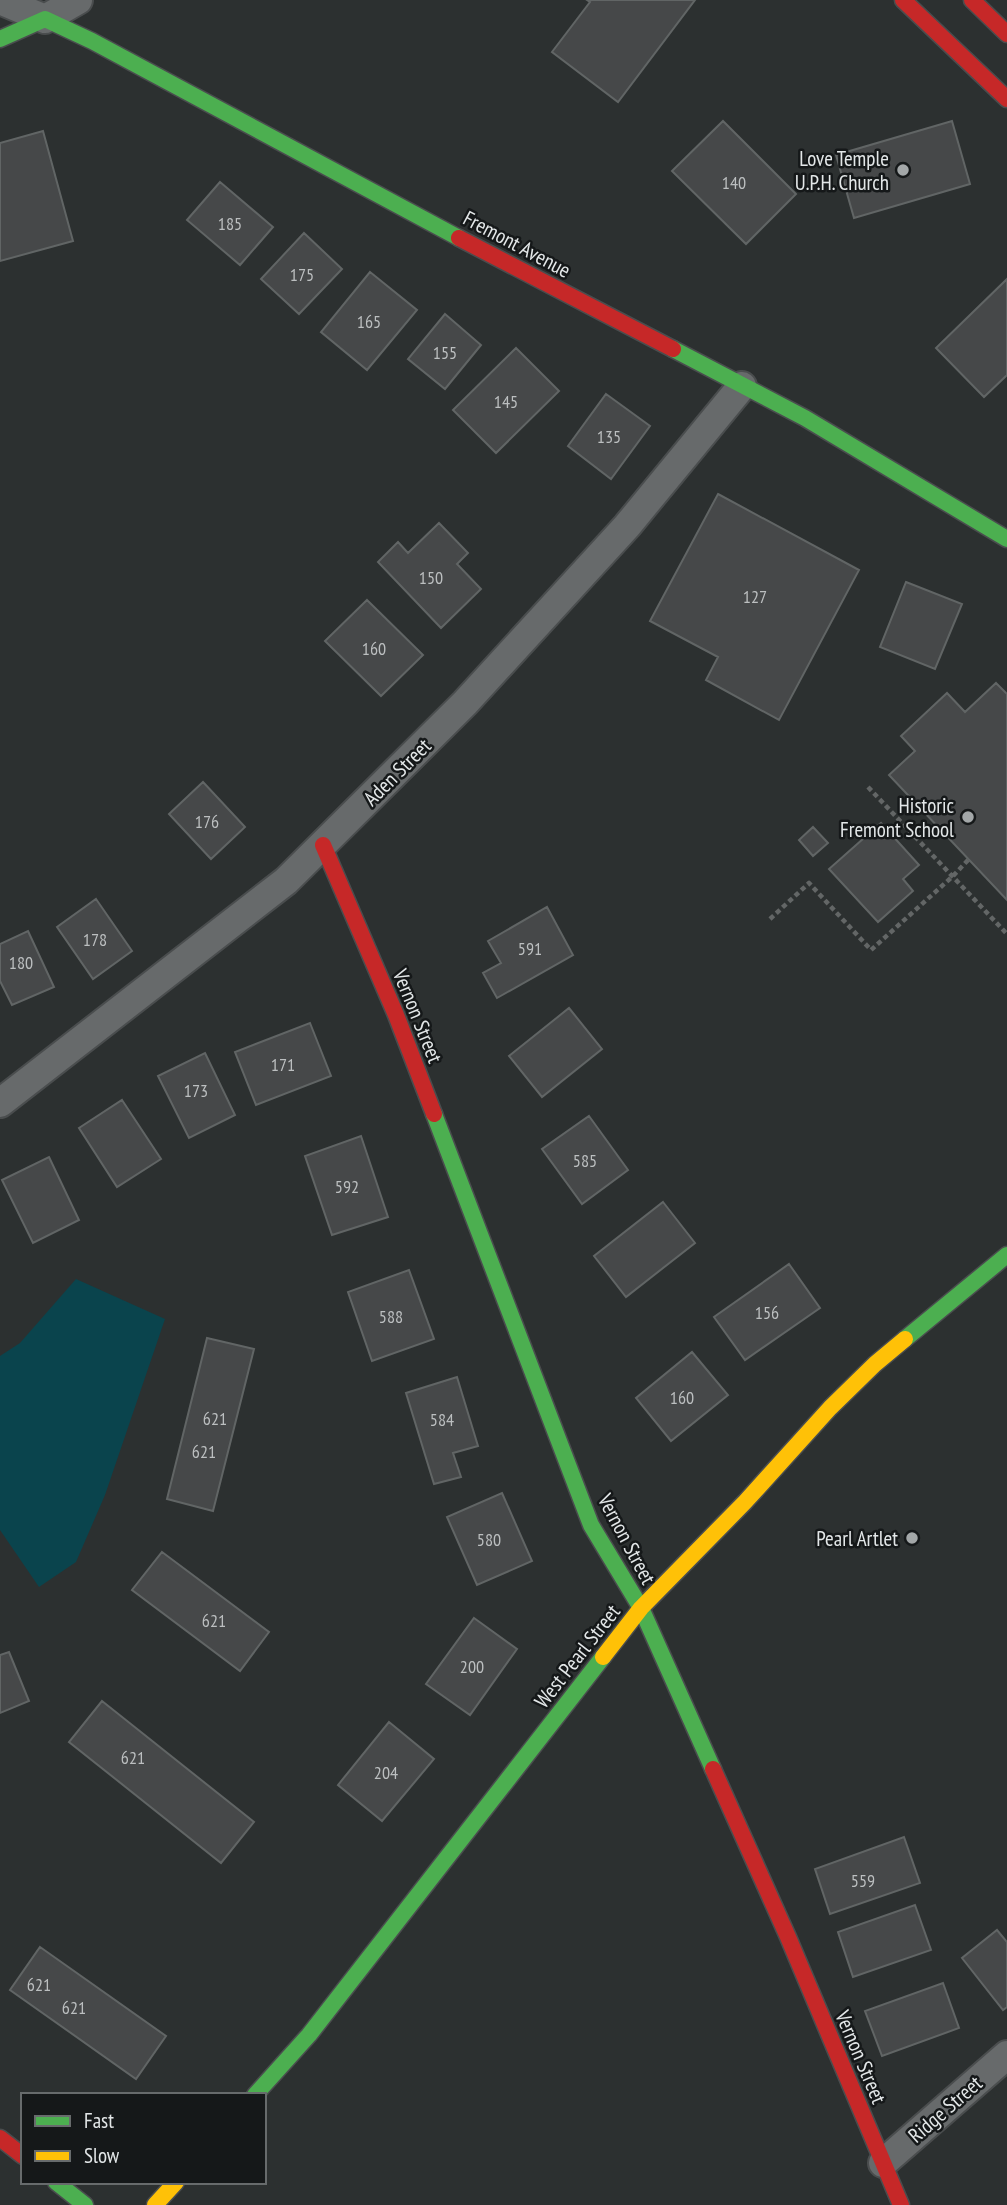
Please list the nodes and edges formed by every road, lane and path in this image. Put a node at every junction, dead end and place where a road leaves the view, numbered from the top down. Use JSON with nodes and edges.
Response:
{"nodes":[{"id":1,"x":0,"y":0,"type":"edge"},
{"id":2,"x":78,"y":0,"type":"edge"},
{"id":3,"x":903,"y":0,"type":"edge"},
{"id":4,"x":972,"y":0,"type":"edge"},
{"id":5,"x":45,"y":19,"type":"junction"},
{"id":6,"x":1007,"y":34,"type":"edge"},
{"id":7,"x":0,"y":38,"type":"edge"},
{"id":8,"x":1007,"y":99,"type":"edge"},
{"id":9,"x":742,"y":386,"type":"junction"},
{"id":10,"x":1007,"y":539,"type":"edge"},
{"id":11,"x":868,"y":787,"type":"dead end"},
{"id":12,"x":323,"y":845,"type":"junction"},
{"id":13,"x":968,"y":859,"type":"dead end"},
{"id":14,"x":953,"y":876,"type":"junction"},
{"id":15,"x":770,"y":919,"type":"dead end"},
{"id":16,"x":1007,"y":934,"type":"edge"},
{"id":17,"x":0,"y":1103,"type":"edge"},
{"id":18,"x":1007,"y":1255,"type":"edge"},
{"id":19,"x":641,"y":1608,"type":"junction"},
{"id":20,"x":1007,"y":2055,"type":"edge"},
{"id":21,"x":257,"y":2093,"type":"edge"},
{"id":22,"x":0,"y":2138,"type":"edge"},
{"id":23,"x":21,"y":2154,"type":"edge"},
{"id":24,"x":883,"y":2163,"type":"junction"},
{"id":25,"x":59,"y":2184,"type":"edge"},
{"id":26,"x":174,"y":2184,"type":"edge"},
{"id":27,"x":85,"y":2205,"type":"edge"},
{"id":28,"x":155,"y":2205,"type":"edge"},
{"id":29,"x":901,"y":2205,"type":"edge"}],
"edges":[{"from":1,"to":5,"type":"street"},
{"from":2,"to":5,"type":"street"},
{"from":3,"to":8,"type":"street"},
{"from":4,"to":6,"type":"street"},
{"from":5,"to":7,"type":"street"},
{"from":5,"to":9,"type":"street","name":"Fremont Avenue"},
{"from":9,"to":10,"type":"street","name":"Fremont Avenue"},
{"from":9,"to":12,"type":"street","name":"Aden Street"},
{"from":11,"to":14,"type":"path"},
{"from":12,"to":17,"type":"street","name":"Aden Street"},
{"from":12,"to":19,"type":"street","name":"Vernon Street"},
{"from":13,"to":14,"type":"path"},
{"from":14,"to":15,"type":"path"},
{"from":14,"to":16,"type":"path"},
{"from":18,"to":19,"type":"street","name":"West Pearl Street"},
{"from":19,"to":21,"type":"street","name":"West Pearl Street"},
{"from":19,"to":24,"type":"street","name":"Vernon Street"},
{"from":20,"to":24,"type":"street","name":"Ridge Street"},
{"from":22,"to":23,"type":"street"},
{"from":24,"to":29,"type":"street","name":"Vernon Street"},
{"from":25,"to":27,"type":"street"},
{"from":26,"to":28,"type":"street"}]}
